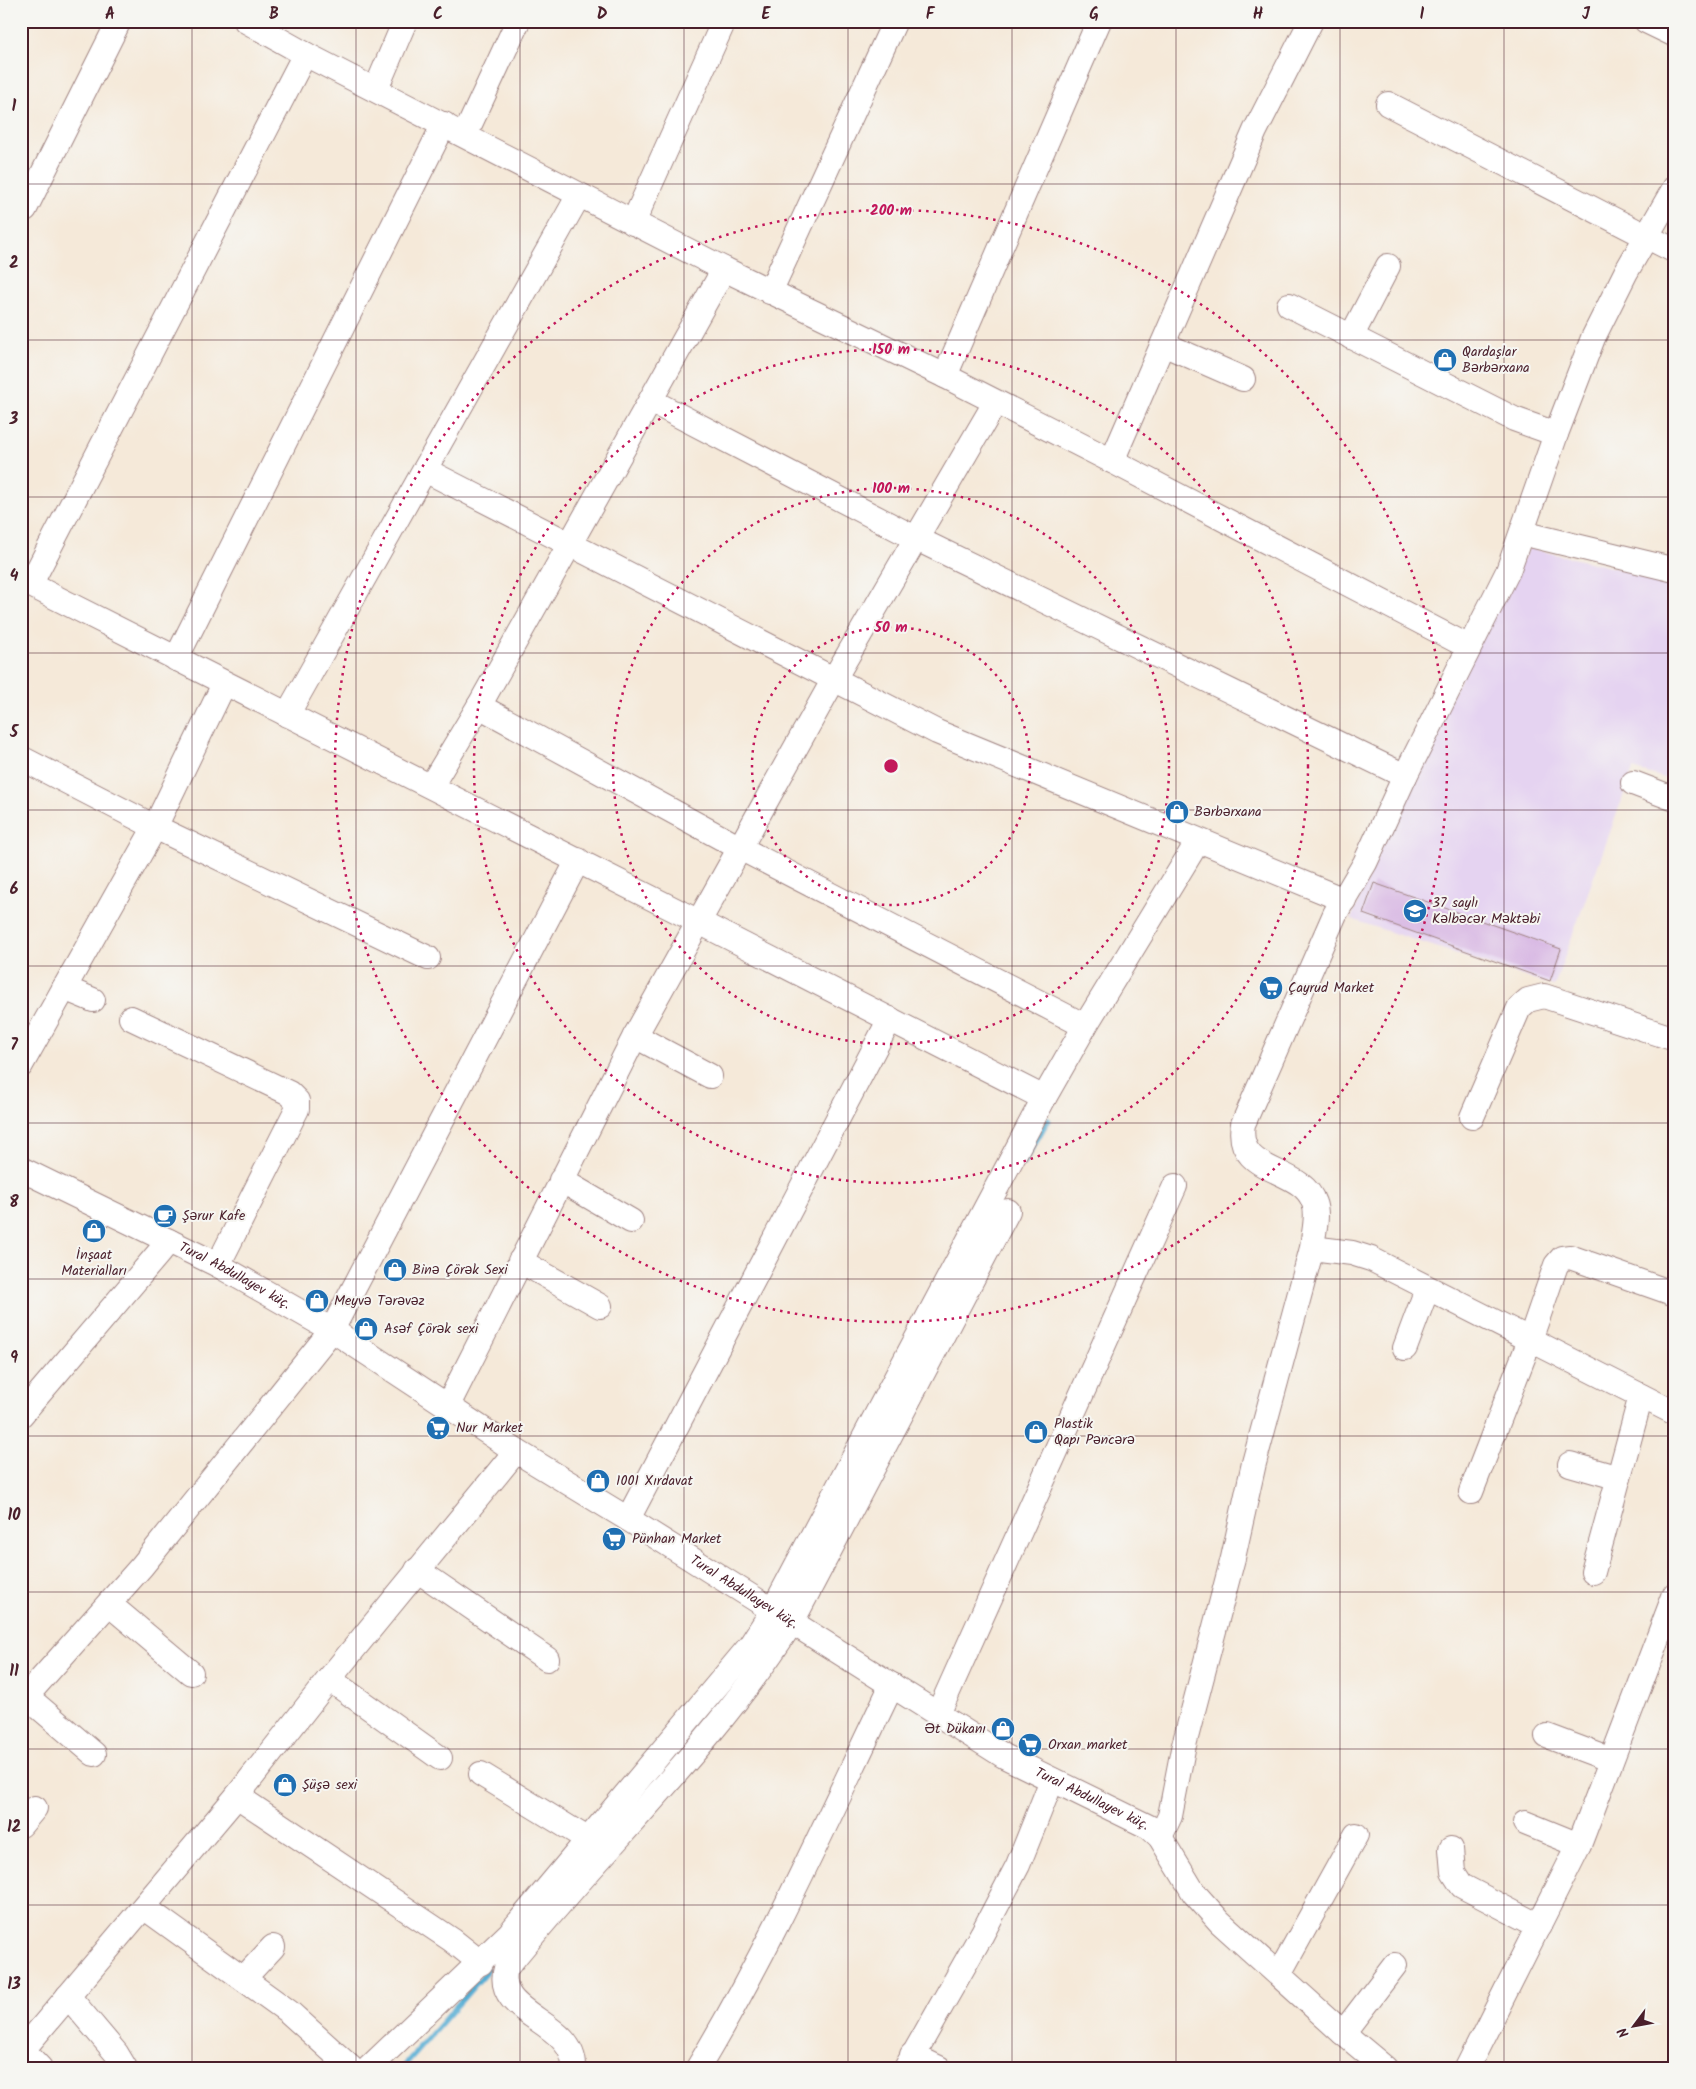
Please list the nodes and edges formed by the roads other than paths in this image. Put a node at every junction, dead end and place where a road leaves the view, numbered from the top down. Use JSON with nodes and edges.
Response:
{"nodes":[{"id":1,"x":119,"y":21,"type":"edge"},
{"id":2,"x":246,"y":21,"type":"edge"},
{"id":3,"x":405,"y":21,"type":"edge"},
{"id":4,"x":518,"y":21,"type":"edge"},
{"id":5,"x":724,"y":21,"type":"edge"},
{"id":6,"x":895,"y":21,"type":"edge"},
{"id":7,"x":1099,"y":21,"type":"edge"},
{"id":8,"x":1311,"y":21,"type":"edge"},
{"id":9,"x":1646,"y":21,"type":"edge"},
{"id":10,"x":1675,"y":35,"type":"edge"},
{"id":11,"x":305,"y":54,"type":"junction"},
{"id":12,"x":376,"y":89,"type":"junction"},
{"id":13,"x":1388,"y":104,"type":"dead end"},
{"id":14,"x":444,"y":124,"type":"junction"},
{"id":15,"x":465,"y":135,"type":"junction"},
{"id":16,"x":1675,"y":187,"type":"edge"},
{"id":17,"x":579,"y":195,"type":"junction"},
{"id":18,"x":25,"y":209,"type":"dead end"},
{"id":19,"x":633,"y":223,"type":"junction"},
{"id":20,"x":1646,"y":236,"type":"junction"},
{"id":21,"x":1675,"y":251,"type":"edge"},
{"id":22,"x":1388,"y":266,"type":"dead end"},
{"id":23,"x":724,"y":270,"type":"junction"},
{"id":24,"x":770,"y":292,"type":"junction"},
{"id":25,"x":1289,"y":305,"type":"dead end"},
{"id":26,"x":1351,"y":337,"type":"junction"},
{"id":27,"x":1163,"y":344,"type":"junction"},
{"id":28,"x":945,"y":376,"type":"junction"},
{"id":29,"x":1243,"y":379,"type":"dead end"},
{"id":30,"x":651,"y":401,"type":"junction"},
{"id":31,"x":995,"y":403,"type":"junction"},
{"id":32,"x":1556,"y":434,"type":"junction"},
{"id":33,"x":1112,"y":461,"type":"junction"},
{"id":34,"x":425,"y":470,"type":"junction"},
{"id":35,"x":1522,"y":533,"type":"junction"},
{"id":36,"x":915,"y":538,"type":"junction"},
{"id":37,"x":569,"y":544,"type":"junction"},
{"id":38,"x":1675,"y":570,"type":"edge"},
{"id":39,"x":26,"y":583,"type":"edge"},
{"id":40,"x":1469,"y":647,"type":"junction"},
{"id":41,"x":176,"y":659,"type":"junction"},
{"id":42,"x":834,"y":679,"type":"junction"},
{"id":43,"x":224,"y":684,"type":"junction"},
{"id":44,"x":479,"y":706,"type":"junction"},
{"id":45,"x":287,"y":715,"type":"junction"},
{"id":46,"x":21,"y":758,"type":"edge"},
{"id":47,"x":1405,"y":776,"type":"junction"},
{"id":48,"x":1633,"y":783,"type":"dead end"},
{"id":49,"x":430,"y":786,"type":"junction"},
{"id":50,"x":1675,"y":799,"type":"edge"},
{"id":51,"x":155,"y":827,"type":"junction"},
{"id":52,"x":1198,"y":841,"type":"junction"},
{"id":53,"x":740,"y":848,"type":"junction"},
{"id":54,"x":578,"y":860,"type":"junction"},
{"id":55,"x":1344,"y":900,"type":"junction"},
{"id":56,"x":699,"y":922,"type":"junction"},
{"id":57,"x":428,"y":958,"type":"dead end"},
{"id":58,"x":64,"y":988,"type":"junction"},
{"id":59,"x":93,"y":1000,"type":"dead end"},
{"id":60,"x":131,"y":1018,"type":"dead end"},
{"id":61,"x":890,"y":1019,"type":"junction"},
{"id":62,"x":1085,"y":1026,"type":"junction"},
{"id":63,"x":635,"y":1036,"type":"junction"},
{"id":64,"x":1675,"y":1038,"type":"edge"},
{"id":65,"x":21,"y":1065,"type":"edge"},
{"id":66,"x":710,"y":1076,"type":"dead end"},
{"id":67,"x":1044,"y":1098,"type":"junction"},
{"id":68,"x":1472,"y":1117,"type":"dead end"},
{"id":69,"x":21,"y":1169,"type":"edge"},
{"id":70,"x":561,"y":1180,"type":"junction"},
{"id":71,"x":1176,"y":1186,"type":"dead end"},
{"id":72,"x":1008,"y":1211,"type":"dead end"},
{"id":73,"x":631,"y":1221,"type":"dead end"},
{"id":74,"x":169,"y":1241,"type":"junction"},
{"id":75,"x":1312,"y":1248,"type":"junction"},
{"id":76,"x":520,"y":1261,"type":"junction"},
{"id":77,"x":218,"y":1265,"type":"junction"},
{"id":78,"x":1427,"y":1290,"type":"junction"},
{"id":79,"x":1675,"y":1294,"type":"edge"},
{"id":80,"x":600,"y":1306,"type":"dead end"},
{"id":81,"x":332,"y":1330,"type":"junction"},
{"id":82,"x":1530,"y":1340,"type":"junction"},
{"id":83,"x":1405,"y":1348,"type":"dead end"},
{"id":84,"x":1641,"y":1396,"type":"junction"},
{"id":85,"x":447,"y":1407,"type":"junction"},
{"id":86,"x":1675,"y":1413,"type":"edge"},
{"id":87,"x":21,"y":1415,"type":"edge"},
{"id":88,"x":516,"y":1451,"type":"junction"},
{"id":89,"x":1570,"y":1464,"type":"dead end"},
{"id":90,"x":1619,"y":1478,"type":"junction"},
{"id":91,"x":1471,"y":1492,"type":"dead end"},
{"id":92,"x":628,"y":1519,"type":"junction"},
{"id":93,"x":417,"y":1570,"type":"junction"},
{"id":94,"x":1593,"y":1572,"type":"dead end"},
{"id":95,"x":1675,"y":1594,"type":"edge"},
{"id":96,"x":109,"y":1604,"type":"junction"},
{"id":97,"x":782,"y":1616,"type":"junction"},
{"id":98,"x":547,"y":1659,"type":"dead end"},
{"id":99,"x":191,"y":1673,"type":"dead end"},
{"id":100,"x":329,"y":1679,"type":"junction"},
{"id":101,"x":892,"y":1685,"type":"junction"},
{"id":102,"x":24,"y":1699,"type":"edge"},
{"id":103,"x":938,"y":1714,"type":"junction"},
{"id":104,"x":1547,"y":1736,"type":"dead end"},
{"id":105,"x":94,"y":1754,"type":"dead end"},
{"id":106,"x":440,"y":1758,"type":"dead end"},
{"id":107,"x":1611,"y":1760,"type":"junction"},
{"id":108,"x":482,"y":1774,"type":"dead end"},
{"id":109,"x":1052,"y":1780,"type":"junction"},
{"id":110,"x":237,"y":1796,"type":"junction"},
{"id":111,"x":1525,"y":1823,"type":"dead end"},
{"id":112,"x":1356,"y":1835,"type":"dead end"},
{"id":113,"x":1160,"y":1837,"type":"junction"},
{"id":114,"x":589,"y":1840,"type":"junction"},
{"id":115,"x":1579,"y":1845,"type":"junction"},
{"id":116,"x":1451,"y":1849,"type":"dead end"},
{"id":117,"x":145,"y":1908,"type":"junction"},
{"id":118,"x":1539,"y":1926,"type":"junction"},
{"id":119,"x":273,"y":1947,"type":"dead end"},
{"id":120,"x":481,"y":1963,"type":"junction"},
{"id":121,"x":1395,"y":1965,"type":"dead end"},
{"id":122,"x":1279,"y":1974,"type":"junction"},
{"id":123,"x":244,"y":1978,"type":"junction"},
{"id":124,"x":68,"y":1996,"type":"junction"},
{"id":125,"x":1343,"y":2033,"type":"junction"},
{"id":126,"x":22,"y":2050,"type":"edge"},
{"id":127,"x":909,"y":2061,"type":"edge"},
{"id":128,"x":40,"y":2068,"type":"edge"},
{"id":129,"x":124,"y":2068,"type":"edge"},
{"id":130,"x":351,"y":2068,"type":"edge"},
{"id":131,"x":369,"y":2068,"type":"edge"},
{"id":132,"x":574,"y":2068,"type":"edge"},
{"id":133,"x":698,"y":2068,"type":"edge"},
{"id":134,"x":939,"y":2068,"type":"edge"},
{"id":135,"x":1386,"y":2068,"type":"edge"},
{"id":136,"x":1467,"y":2068,"type":"edge"}],
"edges":[{"from":1,"to":18,"type":"street"},
{"from":2,"to":11,"type":"street"},
{"from":3,"to":12,"type":"street"},
{"from":4,"to":15,"type":"street"},
{"from":5,"to":19,"type":"street"},
{"from":6,"to":24,"type":"street"},
{"from":7,"to":28,"type":"street"},
{"from":8,"to":27,"type":"street"},
{"from":9,"to":10,"type":"street"},
{"from":11,"to":12,"type":"street"},
{"from":11,"to":39,"type":"street"},
{"from":12,"to":14,"type":"street"},
{"from":13,"to":20,"type":"street"},
{"from":14,"to":15,"type":"street"},
{"from":14,"to":41,"type":"street"},
{"from":15,"to":17,"type":"street"},
{"from":16,"to":20,"type":"street"},
{"from":17,"to":19,"type":"street"},
{"from":17,"to":34,"type":"street"},
{"from":19,"to":23,"type":"street"},
{"from":20,"to":21,"type":"street"},
{"from":20,"to":32,"type":"street"},
{"from":22,"to":26,"type":"street"},
{"from":23,"to":24,"type":"street"},
{"from":23,"to":30,"type":"street"},
{"from":24,"to":28,"type":"street"},
{"from":25,"to":26,"type":"street"},
{"from":26,"to":32,"type":"street"},
{"from":27,"to":29,"type":"street"},
{"from":27,"to":33,"type":"street"},
{"from":28,"to":31,"type":"street"},
{"from":30,"to":36,"type":"street"},
{"from":30,"to":37,"type":"street"},
{"from":31,"to":33,"type":"street"},
{"from":31,"to":36,"type":"street"},
{"from":32,"to":35,"type":"street"},
{"from":33,"to":40,"type":"street"},
{"from":34,"to":37,"type":"street"},
{"from":34,"to":45,"type":"street"},
{"from":35,"to":38,"type":"street"},
{"from":35,"to":40,"type":"street"},
{"from":36,"to":42,"type":"street"},
{"from":36,"to":47,"type":"street"},
{"from":37,"to":42,"type":"street"},
{"from":37,"to":44,"type":"street"},
{"from":39,"to":41,"type":"street"},
{"from":40,"to":47,"type":"street"},
{"from":41,"to":43,"type":"street"},
{"from":42,"to":52,"type":"street"},
{"from":42,"to":53,"type":"street"},
{"from":43,"to":45,"type":"street"},
{"from":43,"to":51,"type":"street"},
{"from":44,"to":49,"type":"street"},
{"from":44,"to":53,"type":"street"},
{"from":45,"to":49,"type":"street"},
{"from":46,"to":51,"type":"street"},
{"from":47,"to":55,"type":"street"},
{"from":48,"to":50,"type":"street"},
{"from":49,"to":54,"type":"street"},
{"from":51,"to":57,"type":"street"},
{"from":51,"to":58,"type":"street"},
{"from":52,"to":55,"type":"street"},
{"from":52,"to":62,"type":"street"},
{"from":53,"to":56,"type":"street"},
{"from":53,"to":62,"type":"street"},
{"from":54,"to":56,"type":"street"},
{"from":54,"to":81,"type":"street"},
{"from":55,"to":75,"type":"street"},
{"from":56,"to":61,"type":"street"},
{"from":56,"to":63,"type":"street"},
{"from":58,"to":59,"type":"street"},
{"from":58,"to":65,"type":"street"},
{"from":60,"to":77,"type":"street"},
{"from":61,"to":67,"type":"street"},
{"from":61,"to":92,"type":"street"},
{"from":62,"to":67,"type":"street"},
{"from":63,"to":66,"type":"street"},
{"from":63,"to":70,"type":"street"},
{"from":64,"to":68,"type":"street"},
{"from":67,"to":97,"type":"street"},
{"from":69,"to":74,"type":"street","name":"Tural Abdullayev küç."},
{"from":70,"to":73,"type":"street"},
{"from":70,"to":76,"type":"street"},
{"from":71,"to":103,"type":"street"},
{"from":72,"to":97,"type":"street"},
{"from":74,"to":77,"type":"street","name":"Tural Abdullayev küç."},
{"from":74,"to":87,"type":"street"},
{"from":75,"to":78,"type":"street"},
{"from":75,"to":113,"type":"street"},
{"from":76,"to":80,"type":"street"},
{"from":76,"to":85,"type":"street"},
{"from":77,"to":81,"type":"street","name":"Tural Abdullayev küç."},
{"from":78,"to":82,"type":"street"},
{"from":78,"to":83,"type":"street"},
{"from":79,"to":82,"type":"street"},
{"from":81,"to":85,"type":"street","name":"Tural Abdullayev küç."},
{"from":81,"to":96,"type":"street"},
{"from":82,"to":84,"type":"street"},
{"from":82,"to":91,"type":"street"},
{"from":84,"to":86,"type":"street"},
{"from":84,"to":90,"type":"street"},
{"from":85,"to":88,"type":"street","name":"Tural Abdullayev küç."},
{"from":88,"to":92,"type":"street","name":"Tural Abdullayev küç."},
{"from":88,"to":93,"type":"street"},
{"from":89,"to":90,"type":"street"},
{"from":90,"to":94,"type":"street"},
{"from":92,"to":97,"type":"street","name":"Tural Abdullayev küç."},
{"from":93,"to":98,"type":"street"},
{"from":93,"to":100,"type":"street"},
{"from":95,"to":107,"type":"street"},
{"from":96,"to":99,"type":"street"},
{"from":96,"to":102,"type":"street"},
{"from":97,"to":101,"type":"street","name":"Tural Abdullayev küç."},
{"from":97,"to":114,"type":"street"},
{"from":97,"to":132,"type":"street"},
{"from":100,"to":106,"type":"street"},
{"from":100,"to":110,"type":"street"},
{"from":101,"to":103,"type":"street","name":"Tural Abdullayev küç."},
{"from":101,"to":133,"type":"street"},
{"from":102,"to":105,"type":"street"},
{"from":103,"to":109,"type":"street","name":"Tural Abdullayev küç."},
{"from":104,"to":107,"type":"street"},
{"from":107,"to":115,"type":"street"},
{"from":108,"to":114,"type":"street"},
{"from":109,"to":113,"type":"street","name":"Tural Abdullayev küç."},
{"from":109,"to":127,"type":"street"},
{"from":110,"to":117,"type":"street"},
{"from":110,"to":120,"type":"street"},
{"from":111,"to":115,"type":"street"},
{"from":112,"to":122,"type":"street"},
{"from":113,"to":122,"type":"street","name":"Tural Abdullayev küç."},
{"from":114,"to":120,"type":"street"},
{"from":115,"to":118,"type":"street"},
{"from":116,"to":118,"type":"street"},
{"from":117,"to":123,"type":"street"},
{"from":117,"to":124,"type":"street"},
{"from":118,"to":136,"type":"street"},
{"from":119,"to":123,"type":"street"},
{"from":120,"to":131,"type":"street"},
{"from":121,"to":125,"type":"street"},
{"from":122,"to":125,"type":"street","name":"Tural Abdullayev küç."},
{"from":123,"to":130,"type":"street"},
{"from":124,"to":126,"type":"street"},
{"from":124,"to":129,"type":"street"},
{"from":125,"to":135,"type":"street","name":"Tural Abdullayev küç."},
{"from":126,"to":128,"type":"street"},
{"from":127,"to":134,"type":"street"}]}
